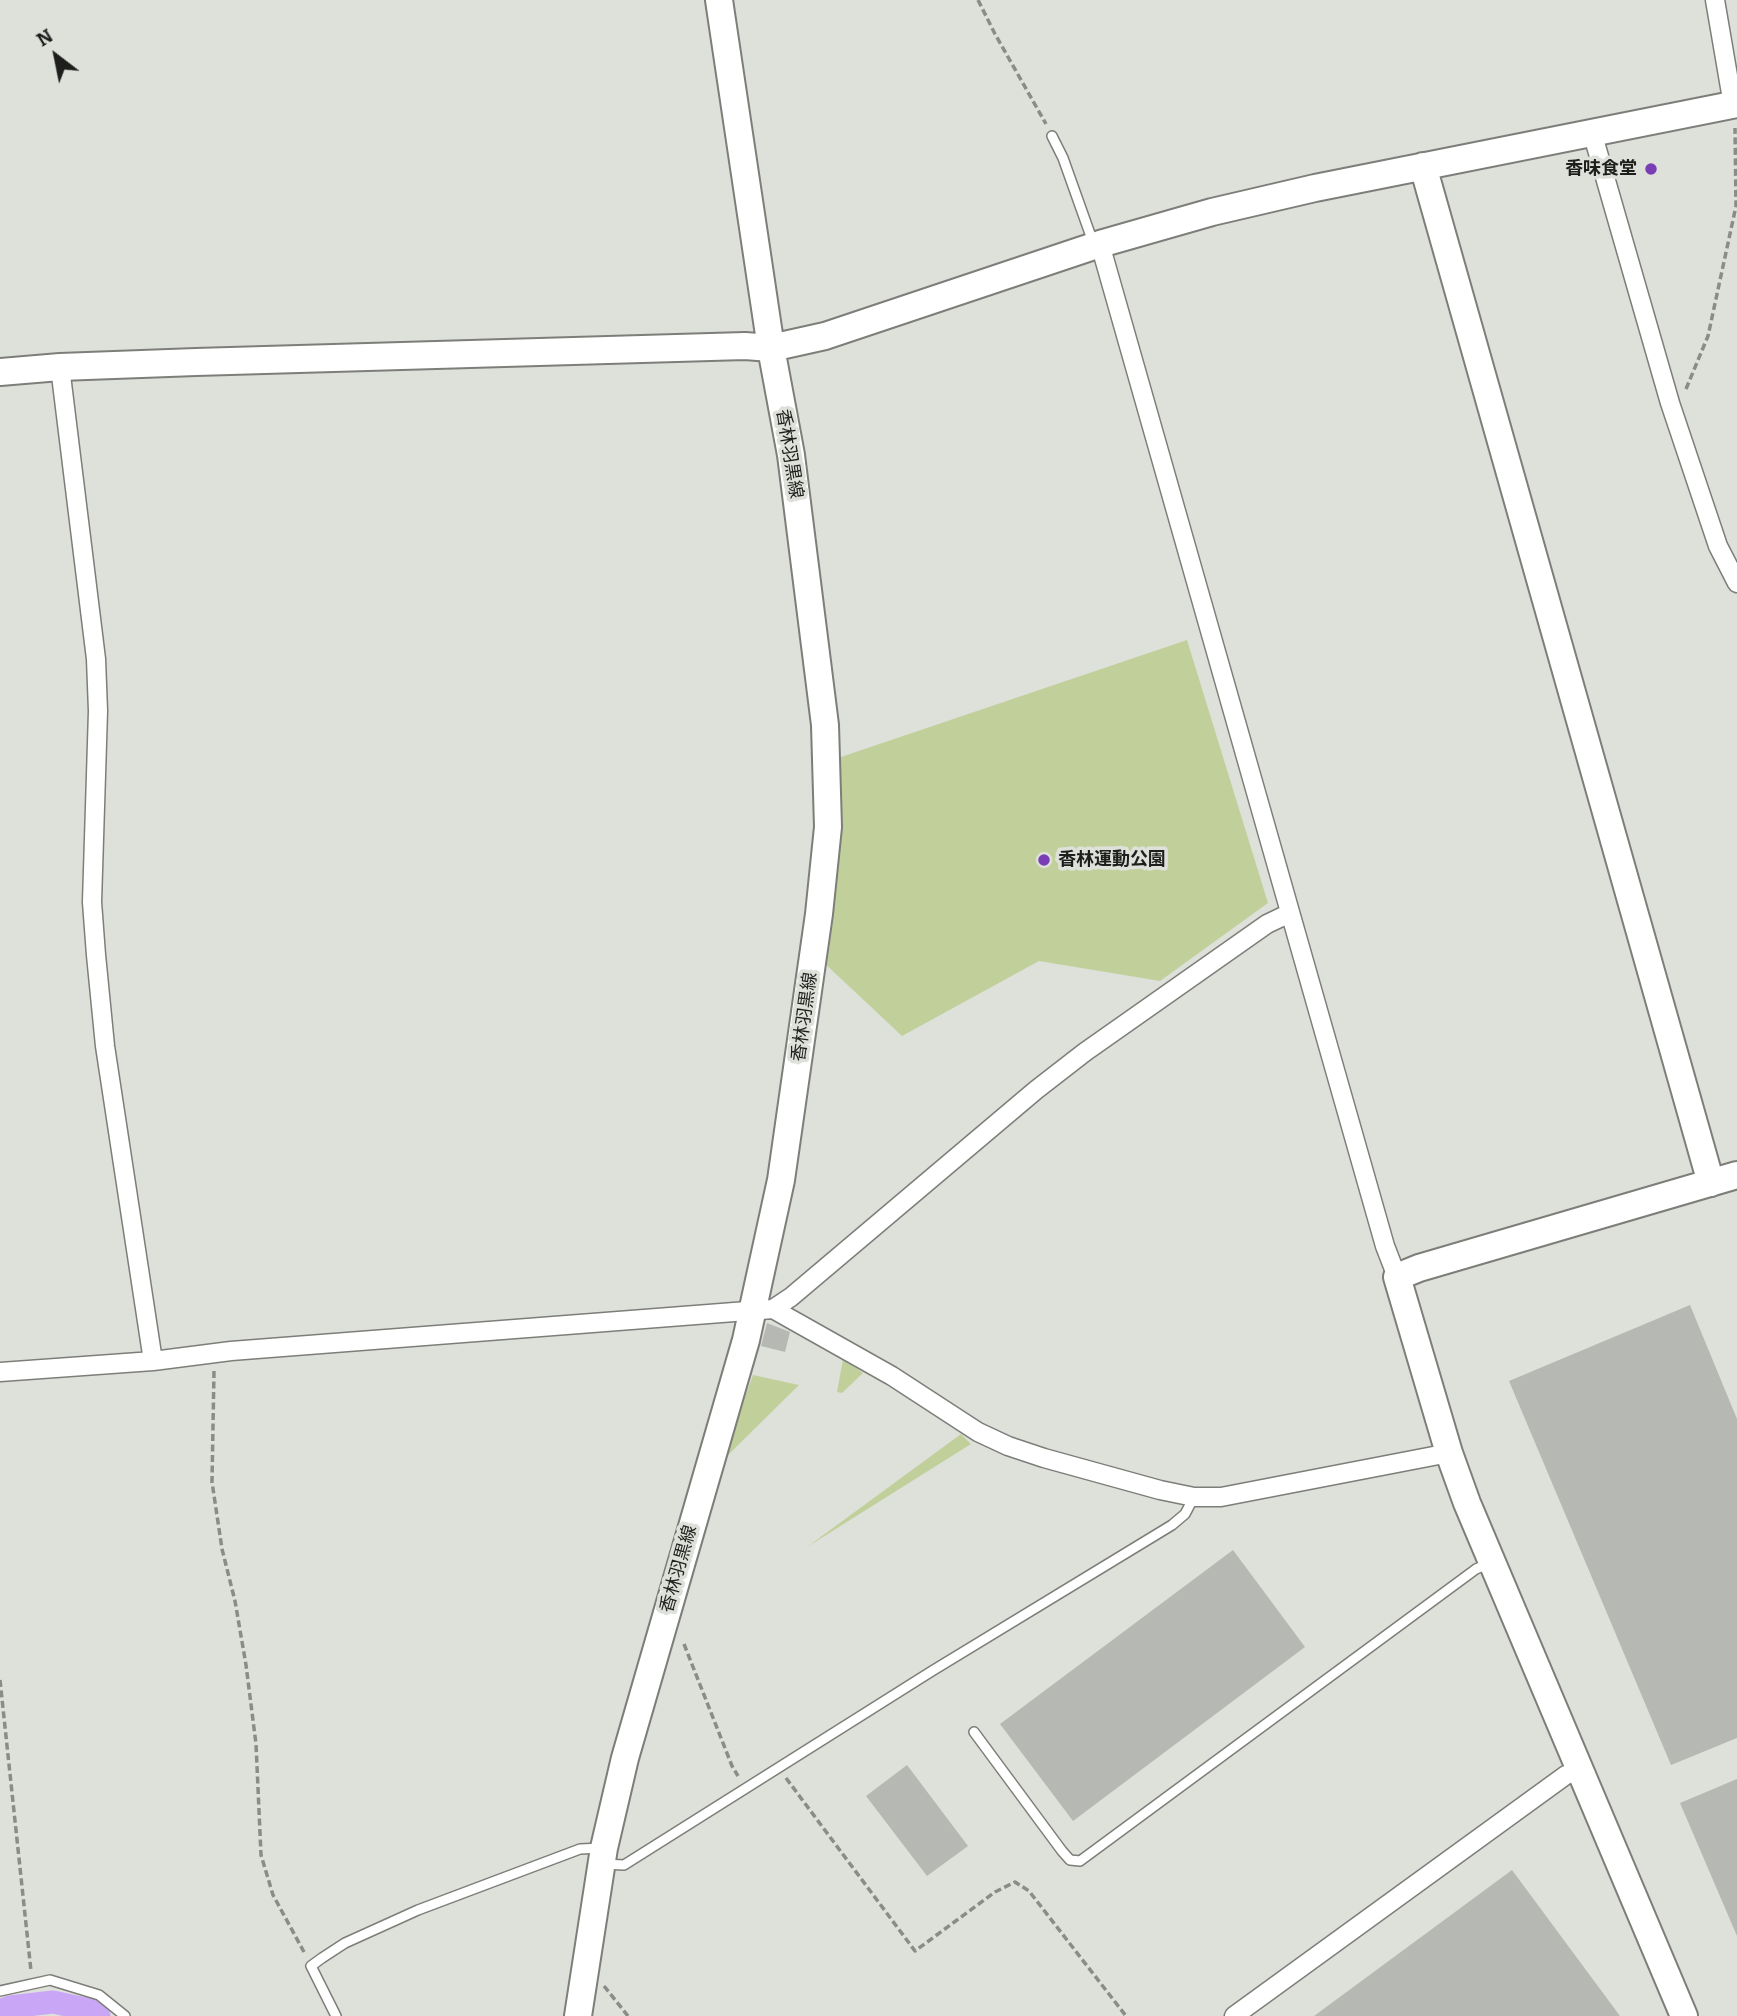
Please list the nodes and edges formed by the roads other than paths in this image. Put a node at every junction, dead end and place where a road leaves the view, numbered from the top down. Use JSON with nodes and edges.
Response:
{"nodes":[{"id":1,"x":719,"y":0,"type":"edge"},
{"id":2,"x":1715,"y":0,"type":"edge"},
{"id":3,"x":1735,"y":104,"type":"edge"},
{"id":4,"x":1592,"y":132,"type":"junction"},
{"id":5,"x":1052,"y":136,"type":"road end"},
{"id":6,"x":1423,"y":166,"type":"junction"},
{"id":7,"x":1097,"y":245,"type":"junction"},
{"id":8,"x":771,"y":348,"type":"junction"},
{"id":9,"x":60,"y":367,"type":"junction"},
{"id":10,"x":0,"y":372,"type":"edge"},
{"id":11,"x":1737,"y":583,"type":"edge"},
{"id":12,"x":1290,"y":914,"type":"junction"},
{"id":13,"x":1737,"y":1175,"type":"edge"},
{"id":14,"x":1711,"y":1183,"type":"junction"},
{"id":15,"x":1397,"y":1277,"type":"junction"},
{"id":16,"x":763,"y":1309,"type":"junction"},
{"id":17,"x":153,"y":1361,"type":"junction"},
{"id":18,"x":0,"y":1372,"type":"edge"},
{"id":19,"x":1449,"y":1453,"type":"junction"},
{"id":20,"x":1194,"y":1497,"type":"junction"},
{"id":21,"x":1492,"y":1562,"type":"junction"},
{"id":22,"x":974,"y":1732,"type":"dead end"},
{"id":23,"x":1582,"y":1770,"type":"junction"},
{"id":24,"x":603,"y":1856,"type":"junction"},
{"id":25,"x":0,"y":1991,"type":"edge"},
{"id":26,"x":125,"y":2016,"type":"edge"},
{"id":27,"x":336,"y":2016,"type":"edge"},
{"id":28,"x":578,"y":2016,"type":"edge"},
{"id":29,"x":1234,"y":2016,"type":"edge"},
{"id":30,"x":1684,"y":2016,"type":"edge"}],
"edges":[{"from":1,"to":8,"type":"street","name":"香林羽黒線"},
{"from":2,"to":3,"type":"street"},
{"from":3,"to":4,"type":"street"},
{"from":4,"to":6,"type":"street"},
{"from":4,"to":11,"type":"street"},
{"from":5,"to":7,"type":"lane"},
{"from":6,"to":7,"type":"street"},
{"from":6,"to":14,"type":"street"},
{"from":7,"to":8,"type":"street"},
{"from":7,"to":12,"type":"street"},
{"from":8,"to":9,"type":"street"},
{"from":8,"to":16,"type":"street","name":"香林羽黒線"},
{"from":9,"to":10,"type":"street"},
{"from":9,"to":17,"type":"street"},
{"from":12,"to":15,"type":"street"},
{"from":12,"to":16,"type":"street"},
{"from":13,"to":14,"type":"street"},
{"from":14,"to":15,"type":"street"},
{"from":15,"to":19,"type":"street"},
{"from":16,"to":17,"type":"street"},
{"from":16,"to":20,"type":"street"},
{"from":16,"to":24,"type":"street","name":"香林羽黒線"},
{"from":17,"to":18,"type":"street"},
{"from":19,"to":20,"type":"street"},
{"from":19,"to":21,"type":"street"},
{"from":20,"to":24,"type":"lane"},
{"from":21,"to":22,"type":"lane"},
{"from":21,"to":23,"type":"street"},
{"from":23,"to":29,"type":"street"},
{"from":23,"to":30,"type":"street"},
{"from":24,"to":27,"type":"lane"},
{"from":24,"to":28,"type":"street","name":"香林羽黒線"},
{"from":25,"to":26,"type":"lane"}]}
